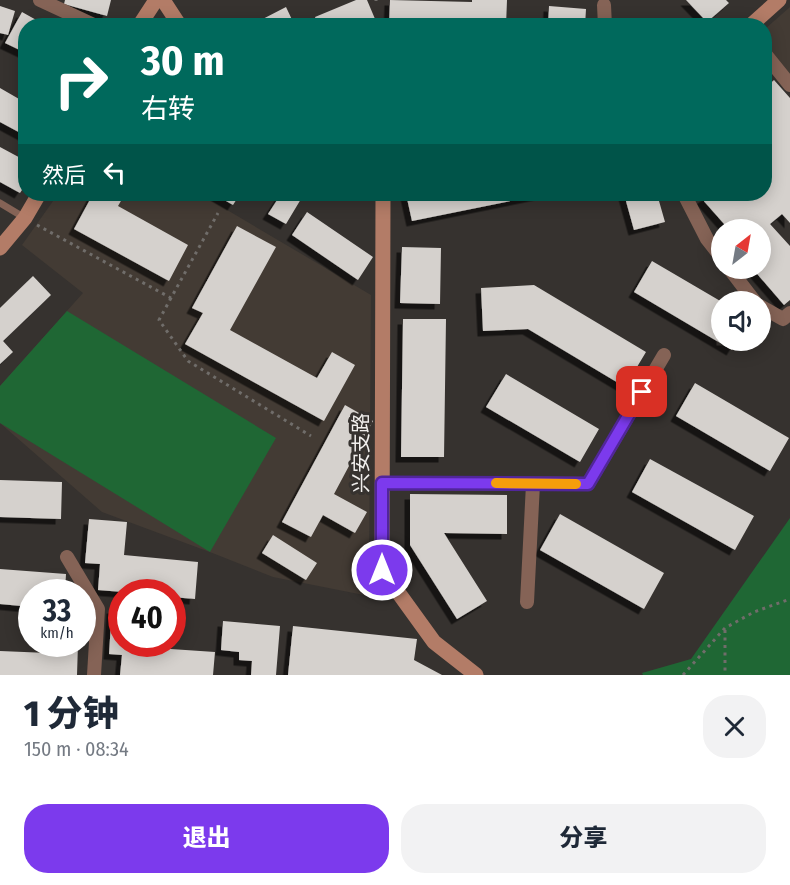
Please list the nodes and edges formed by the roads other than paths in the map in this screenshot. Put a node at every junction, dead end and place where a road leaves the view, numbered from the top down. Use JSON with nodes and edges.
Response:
{"nodes":[{"id":1,"x":40,"y":0,"type":"edge"},
{"id":2,"x":156,"y":0,"type":"edge"},
{"id":3,"x":163,"y":0,"type":"edge"},
{"id":4,"x":779,"y":0,"type":"edge"},
{"id":5,"x":604,"y":5,"type":"dead end"},
{"id":6,"x":79,"y":18,"type":"edge"},
{"id":7,"x":144,"y":18,"type":"edge"},
{"id":8,"x":175,"y":18,"type":"edge"},
{"id":9,"x":604,"y":18,"type":"edge"},
{"id":10,"x":759,"y":18,"type":"edge"},
{"id":11,"x":772,"y":63,"type":"edge"},
{"id":12,"x":790,"y":85,"type":"edge"},
{"id":13,"x":35,"y":201,"type":"edge"},
{"id":14,"x":383,"y":201,"type":"edge"},
{"id":15,"x":688,"y":201,"type":"edge"},
{"id":16,"x":0,"y":203,"type":"edge"},
{"id":17,"x":25,"y":218,"type":"junction"},
{"id":18,"x":711,"y":244,"type":"edge"},
{"id":19,"x":0,"y":248,"type":"edge"},
{"id":20,"x":737,"y":279,"type":"edge"},
{"id":21,"x":747,"y":291,"type":"edge"},
{"id":22,"x":771,"y":312,"type":"edge"},
{"id":23,"x":790,"y":313,"type":"edge"},
{"id":24,"x":664,"y":355,"type":"dead end"},
{"id":25,"x":382,"y":483,"type":"junction"},
{"id":26,"x":533,"y":484,"type":"junction"},
{"id":27,"x":67,"y":557,"type":"dead end"},
{"id":28,"x":528,"y":602,"type":"dead end"},
{"id":29,"x":94,"y":675,"type":"edge"},
{"id":30,"x":476,"y":675,"type":"edge"}],
"edges":[{"from":1,"to":6,"type":"street"},
{"from":2,"to":7,"type":"street"},
{"from":3,"to":8,"type":"street"},
{"from":4,"to":10,"type":"street"},
{"from":5,"to":9,"type":"street"},
{"from":11,"to":12,"type":"street"},
{"from":13,"to":17,"type":"street"},
{"from":14,"to":25,"type":"street","name":"兴安支路"},
{"from":15,"to":18,"type":"street"},
{"from":16,"to":17,"type":"lane"},
{"from":17,"to":19,"type":"street"},
{"from":20,"to":21,"type":"street"},
{"from":22,"to":23,"type":"street"},
{"from":24,"to":26,"type":"street"},
{"from":25,"to":26,"type":"street"},
{"from":25,"to":30,"type":"street","name":"兴安支路"},
{"from":26,"to":28,"type":"street"},
{"from":27,"to":29,"type":"street"}]}
